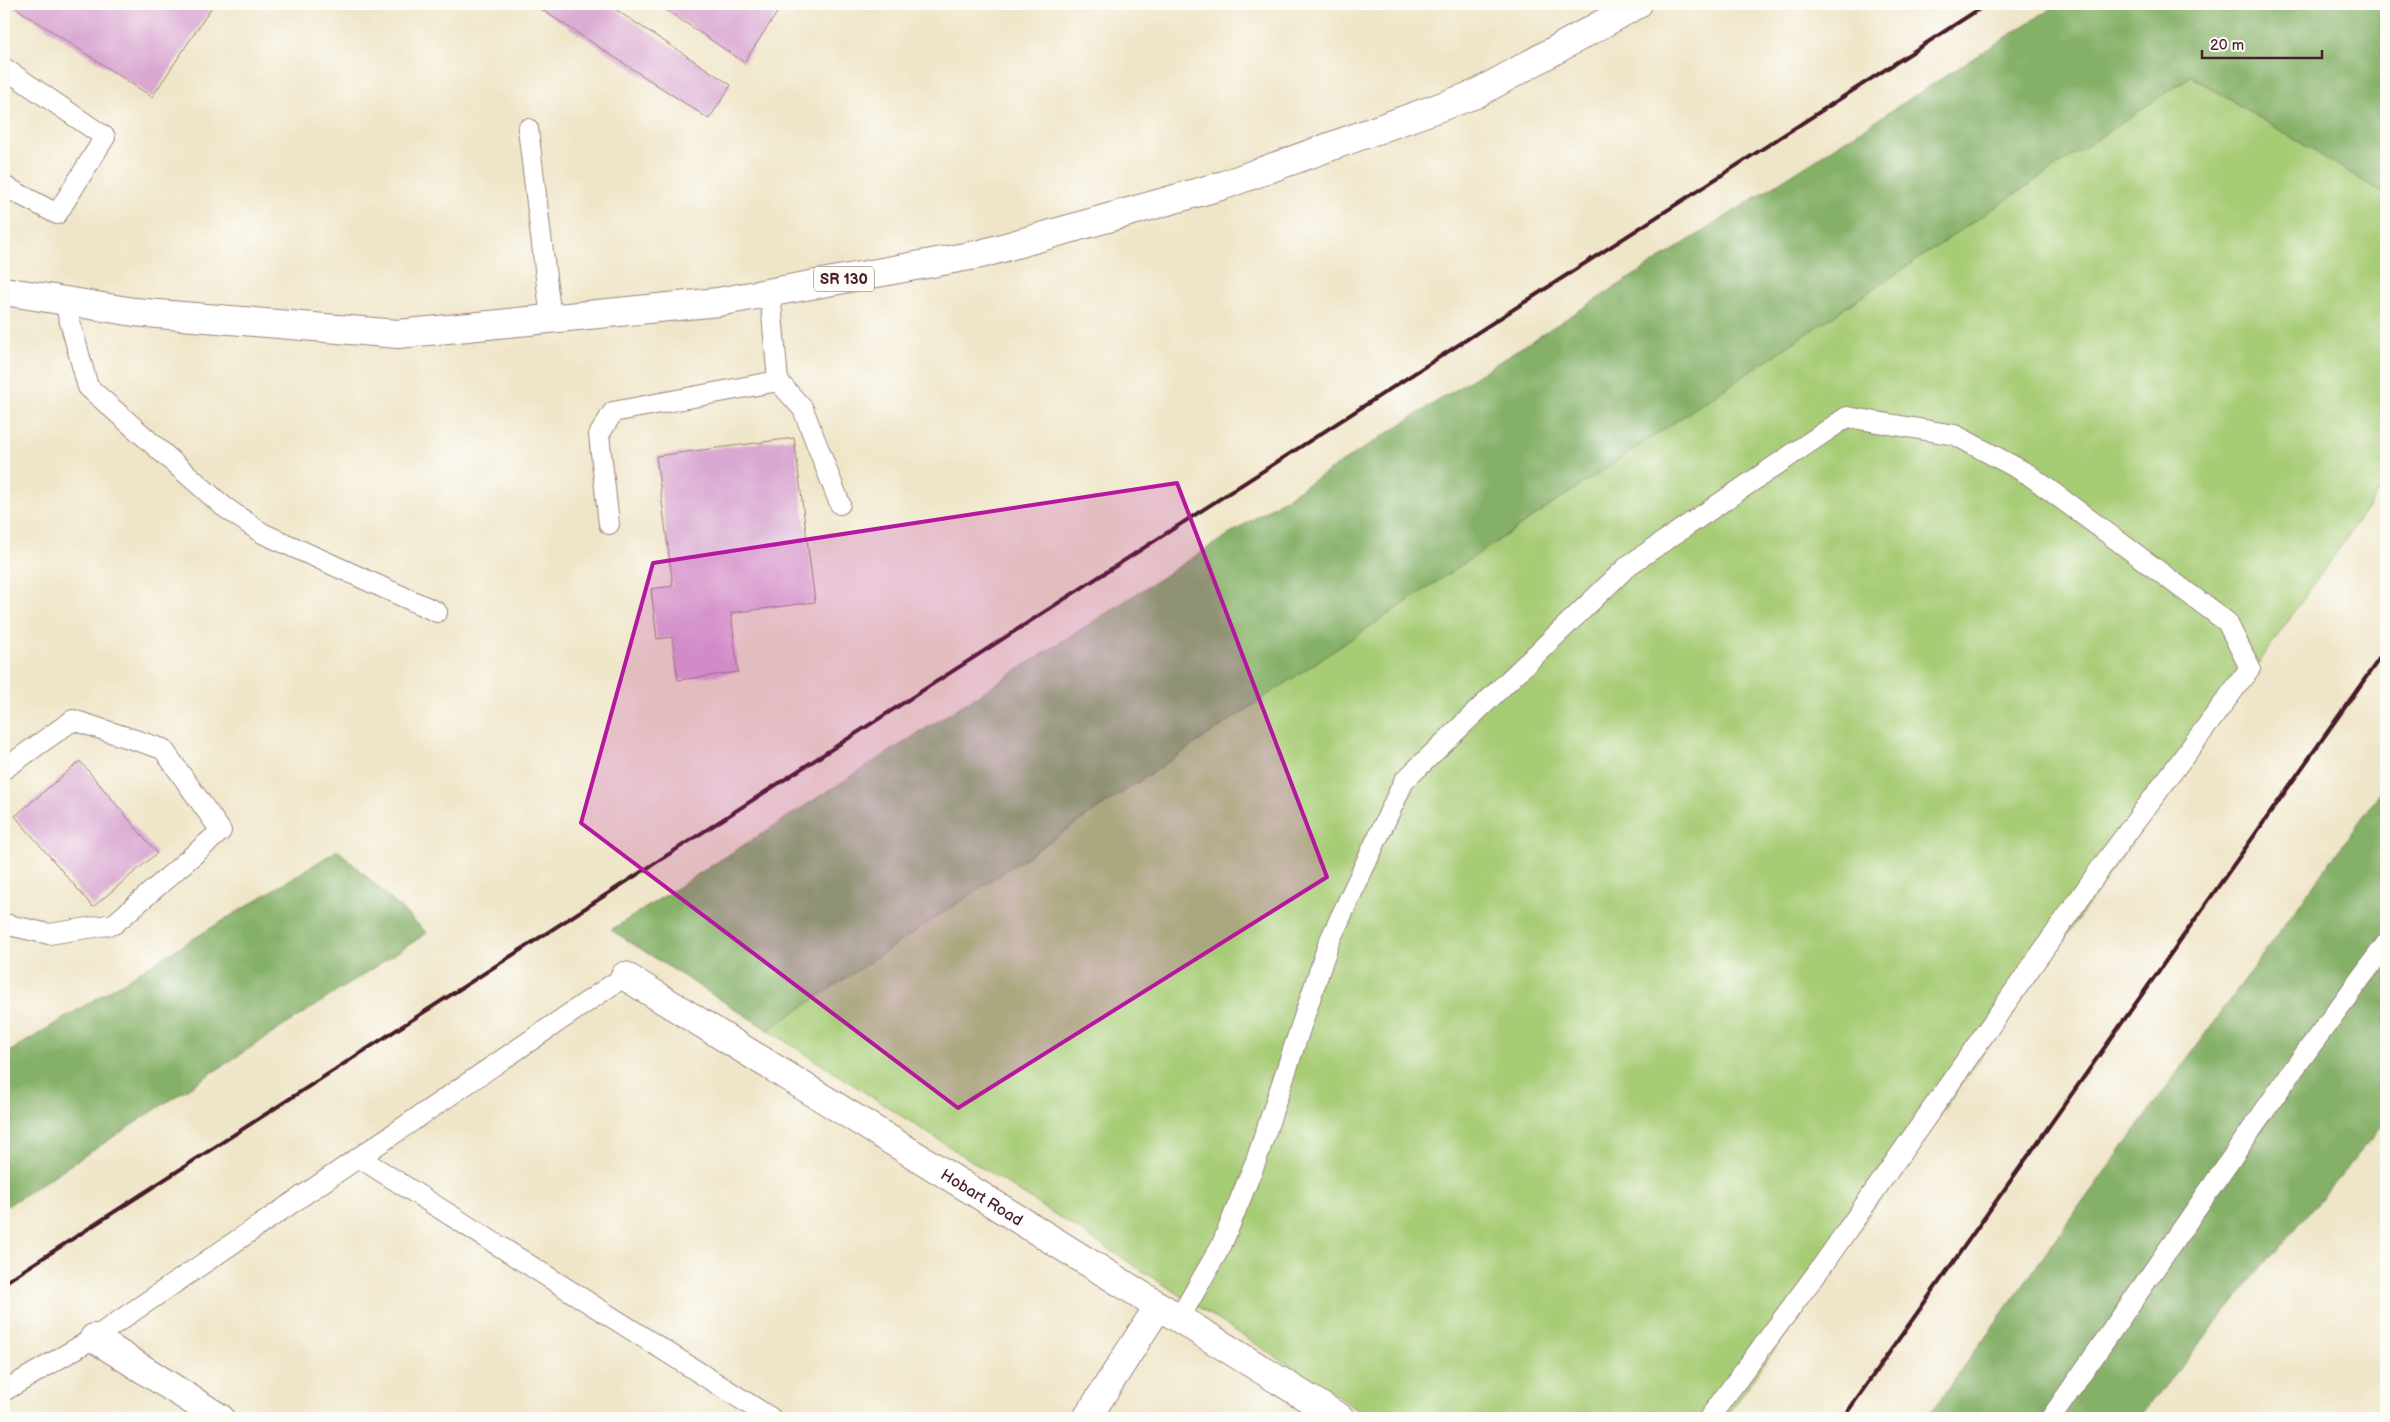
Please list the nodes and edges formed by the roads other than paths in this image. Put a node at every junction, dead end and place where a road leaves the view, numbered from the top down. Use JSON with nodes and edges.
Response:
{"nodes":[{"id":1,"x":1638,"y":4,"type":"edge"},
{"id":2,"x":4,"y":68,"type":"edge"},
{"id":3,"x":528,"y":129,"type":"dead end"},
{"id":4,"x":4,"y":186,"type":"edge"},
{"id":5,"x":4,"y":291,"type":"edge"},
{"id":6,"x":770,"y":292,"type":"junction"},
{"id":7,"x":64,"y":300,"type":"junction"},
{"id":8,"x":551,"y":319,"type":"junction"},
{"id":9,"x":778,"y":381,"type":"junction"},
{"id":10,"x":840,"y":504,"type":"dead end"},
{"id":11,"x":609,"y":524,"type":"dead end"},
{"id":12,"x":437,"y":612,"type":"dead end"},
{"id":13,"x":4,"y":769,"type":"edge"},
{"id":14,"x":4,"y":924,"type":"edge"},
{"id":15,"x":2386,"y":944,"type":"edge"},
{"id":16,"x":625,"y":976,"type":"joint"},
{"id":17,"x":360,"y":1158,"type":"junction"},
{"id":18,"x":1169,"y":1313,"type":"junction"},
{"id":19,"x":94,"y":1338,"type":"junction"},
{"id":20,"x":4,"y":1391,"type":"edge"},
{"id":21,"x":220,"y":1418,"type":"edge"},
{"id":22,"x":771,"y":1418,"type":"edge"},
{"id":23,"x":1087,"y":1418,"type":"edge"},
{"id":24,"x":1340,"y":1418,"type":"edge"},
{"id":25,"x":1709,"y":1418,"type":"edge"},
{"id":26,"x":2051,"y":1418,"type":"edge"}],
"edges":[{"from":1,"to":6,"type":"main road","number":"SR 130"},
{"from":2,"to":4,"type":"lane"},
{"from":3,"to":8,"type":"lane"},
{"from":5,"to":7,"type":"main road","number":"SR 130"},
{"from":6,"to":8,"type":"main road","number":"SR 130"},
{"from":6,"to":9,"type":"lane"},
{"from":7,"to":8,"type":"main road","number":"SR 130"},
{"from":7,"to":12,"type":"lane"},
{"from":9,"to":10,"type":"lane"},
{"from":9,"to":11,"type":"lane"},
{"from":13,"to":14,"type":"lane"},
{"from":15,"to":26,"type":"lane"},
{"from":16,"to":17,"type":"lane"},
{"from":16,"to":18,"type":"main road","name":"Hobart Road"},
{"from":17,"to":19,"type":"lane"},
{"from":17,"to":22,"type":"lane"},
{"from":18,"to":23,"type":"main road"},
{"from":18,"to":24,"type":"main road","name":"Hobart Road"},
{"from":18,"to":25,"type":"lane"},
{"from":19,"to":20,"type":"lane"},
{"from":19,"to":21,"type":"main road"}]}
